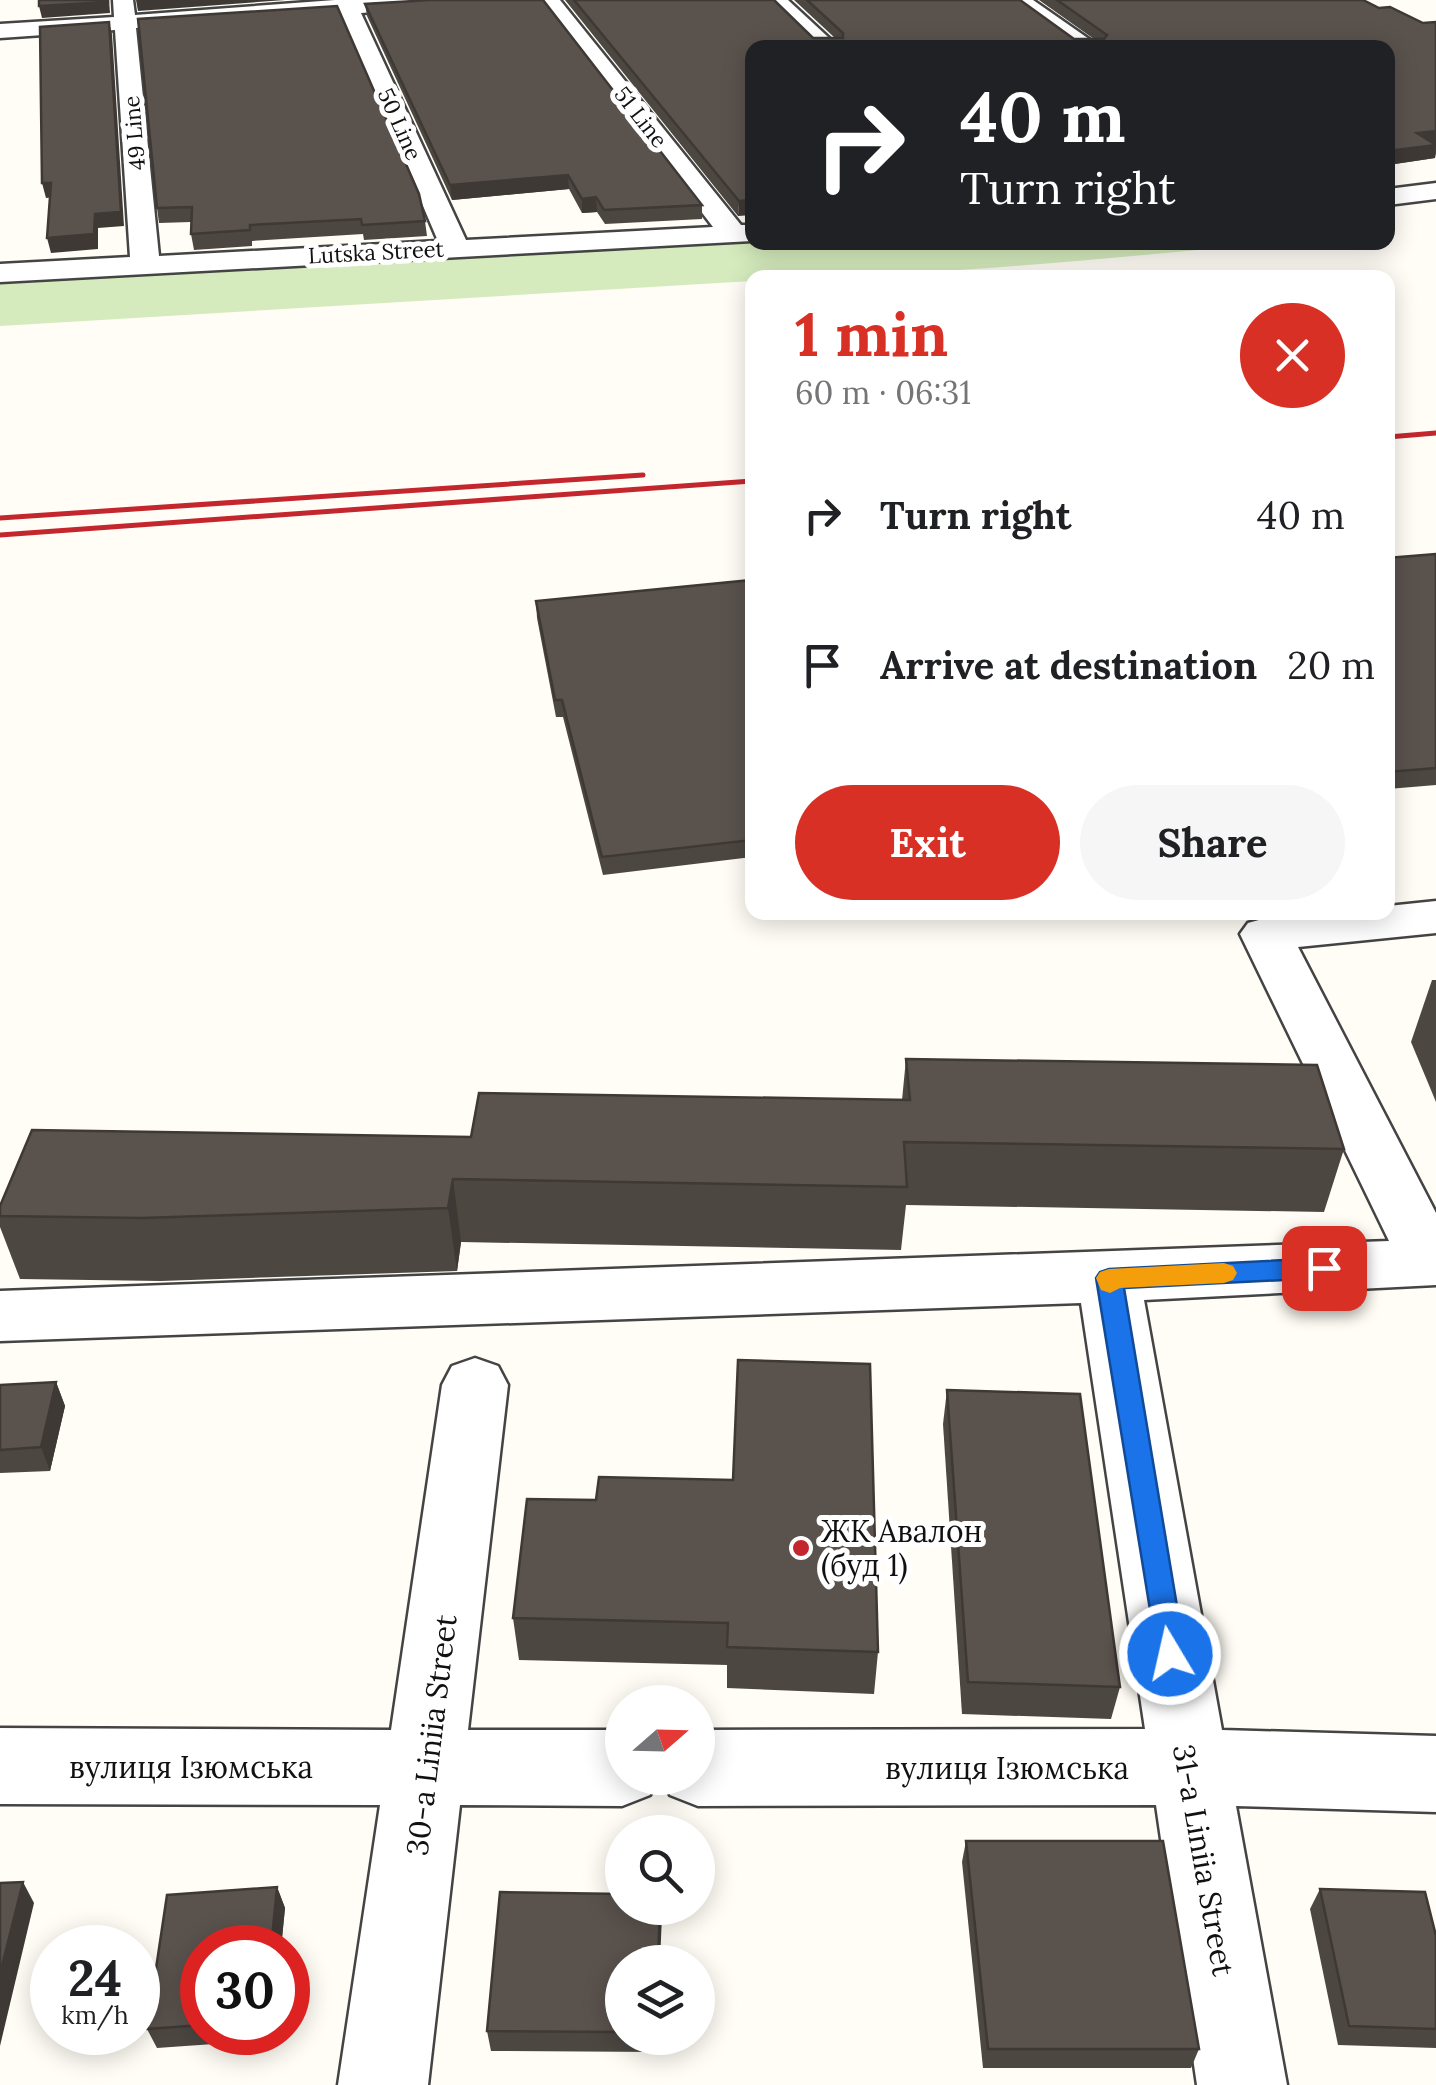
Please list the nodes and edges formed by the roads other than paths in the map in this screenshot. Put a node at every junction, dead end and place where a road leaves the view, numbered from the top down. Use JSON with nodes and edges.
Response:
{"nodes":[{"id":1,"x":460,"y":0,"type":"edge"},
{"id":2,"x":549,"y":0,"type":"edge"},
{"id":3,"x":776,"y":0,"type":"edge"},
{"id":4,"x":1019,"y":0,"type":"edge"},
{"id":5,"x":347,"y":4,"type":"edge"},
{"id":6,"x":124,"y":11,"type":"edge"},
{"id":7,"x":0,"y":31,"type":"edge"},
{"id":8,"x":819,"y":40,"type":"edge"},
{"id":9,"x":1079,"y":40,"type":"edge"},
{"id":10,"x":1436,"y":191,"type":"edge"},
{"id":11,"x":1395,"y":196,"type":"edge"},
{"id":12,"x":743,"y":233,"type":"edge"},
{"id":13,"x":455,"y":248,"type":"junction"},
{"id":14,"x":145,"y":265,"type":"junction"},
{"id":15,"x":0,"y":272,"type":"edge"},
{"id":16,"x":1436,"y":917,"type":"edge"},
{"id":17,"x":1109,"y":1278,"type":"junction"},
{"id":18,"x":0,"y":1316,"type":"edge"},
{"id":19,"x":475,"y":1385,"type":"dead end"},
{"id":20,"x":0,"y":1766,"type":"edge"},
{"id":21,"x":605,"y":1768,"type":"edge"},
{"id":22,"x":715,"y":1768,"type":"edge"},
{"id":23,"x":1188,"y":1768,"type":"junction"},
{"id":24,"x":428,"y":1769,"type":"junction"},
{"id":25,"x":1436,"y":1774,"type":"edge"},
{"id":26,"x":383,"y":2085,"type":"edge"},
{"id":27,"x":1242,"y":2085,"type":"edge"}],
"edges":[{"from":1,"to":5,"type":"street"},
{"from":2,"to":12,"type":"street","name":"51 Line"},
{"from":3,"to":8,"type":"street"},
{"from":4,"to":9,"type":"street"},
{"from":5,"to":6,"type":"street"},
{"from":5,"to":13,"type":"street","name":"50 Line"},
{"from":6,"to":7,"type":"street"},
{"from":6,"to":14,"type":"street","name":"49 Line"},
{"from":10,"to":11,"type":"street"},
{"from":12,"to":13,"type":"street","name":"Lutska Street"},
{"from":13,"to":14,"type":"street","name":"Lutska Street"},
{"from":14,"to":15,"type":"street","name":"Lutska Street"},
{"from":16,"to":17,"type":"street"},
{"from":17,"to":18,"type":"street"},
{"from":17,"to":23,"type":"street","name":"31-a Liniia Street"},
{"from":19,"to":24,"type":"street","name":"30-a Liniia Street"},
{"from":20,"to":24,"type":"street","name":"вулиця Ізюмська"},
{"from":21,"to":24,"type":"street","name":"вулиця Ізюмська"},
{"from":22,"to":23,"type":"street","name":"вулиця Ізюмська"},
{"from":23,"to":25,"type":"street","name":"вулиця Ізюмська"},
{"from":23,"to":27,"type":"street","name":"31-a Liniia Street"},
{"from":24,"to":26,"type":"street","name":"30-a Liniia Street"}]}
